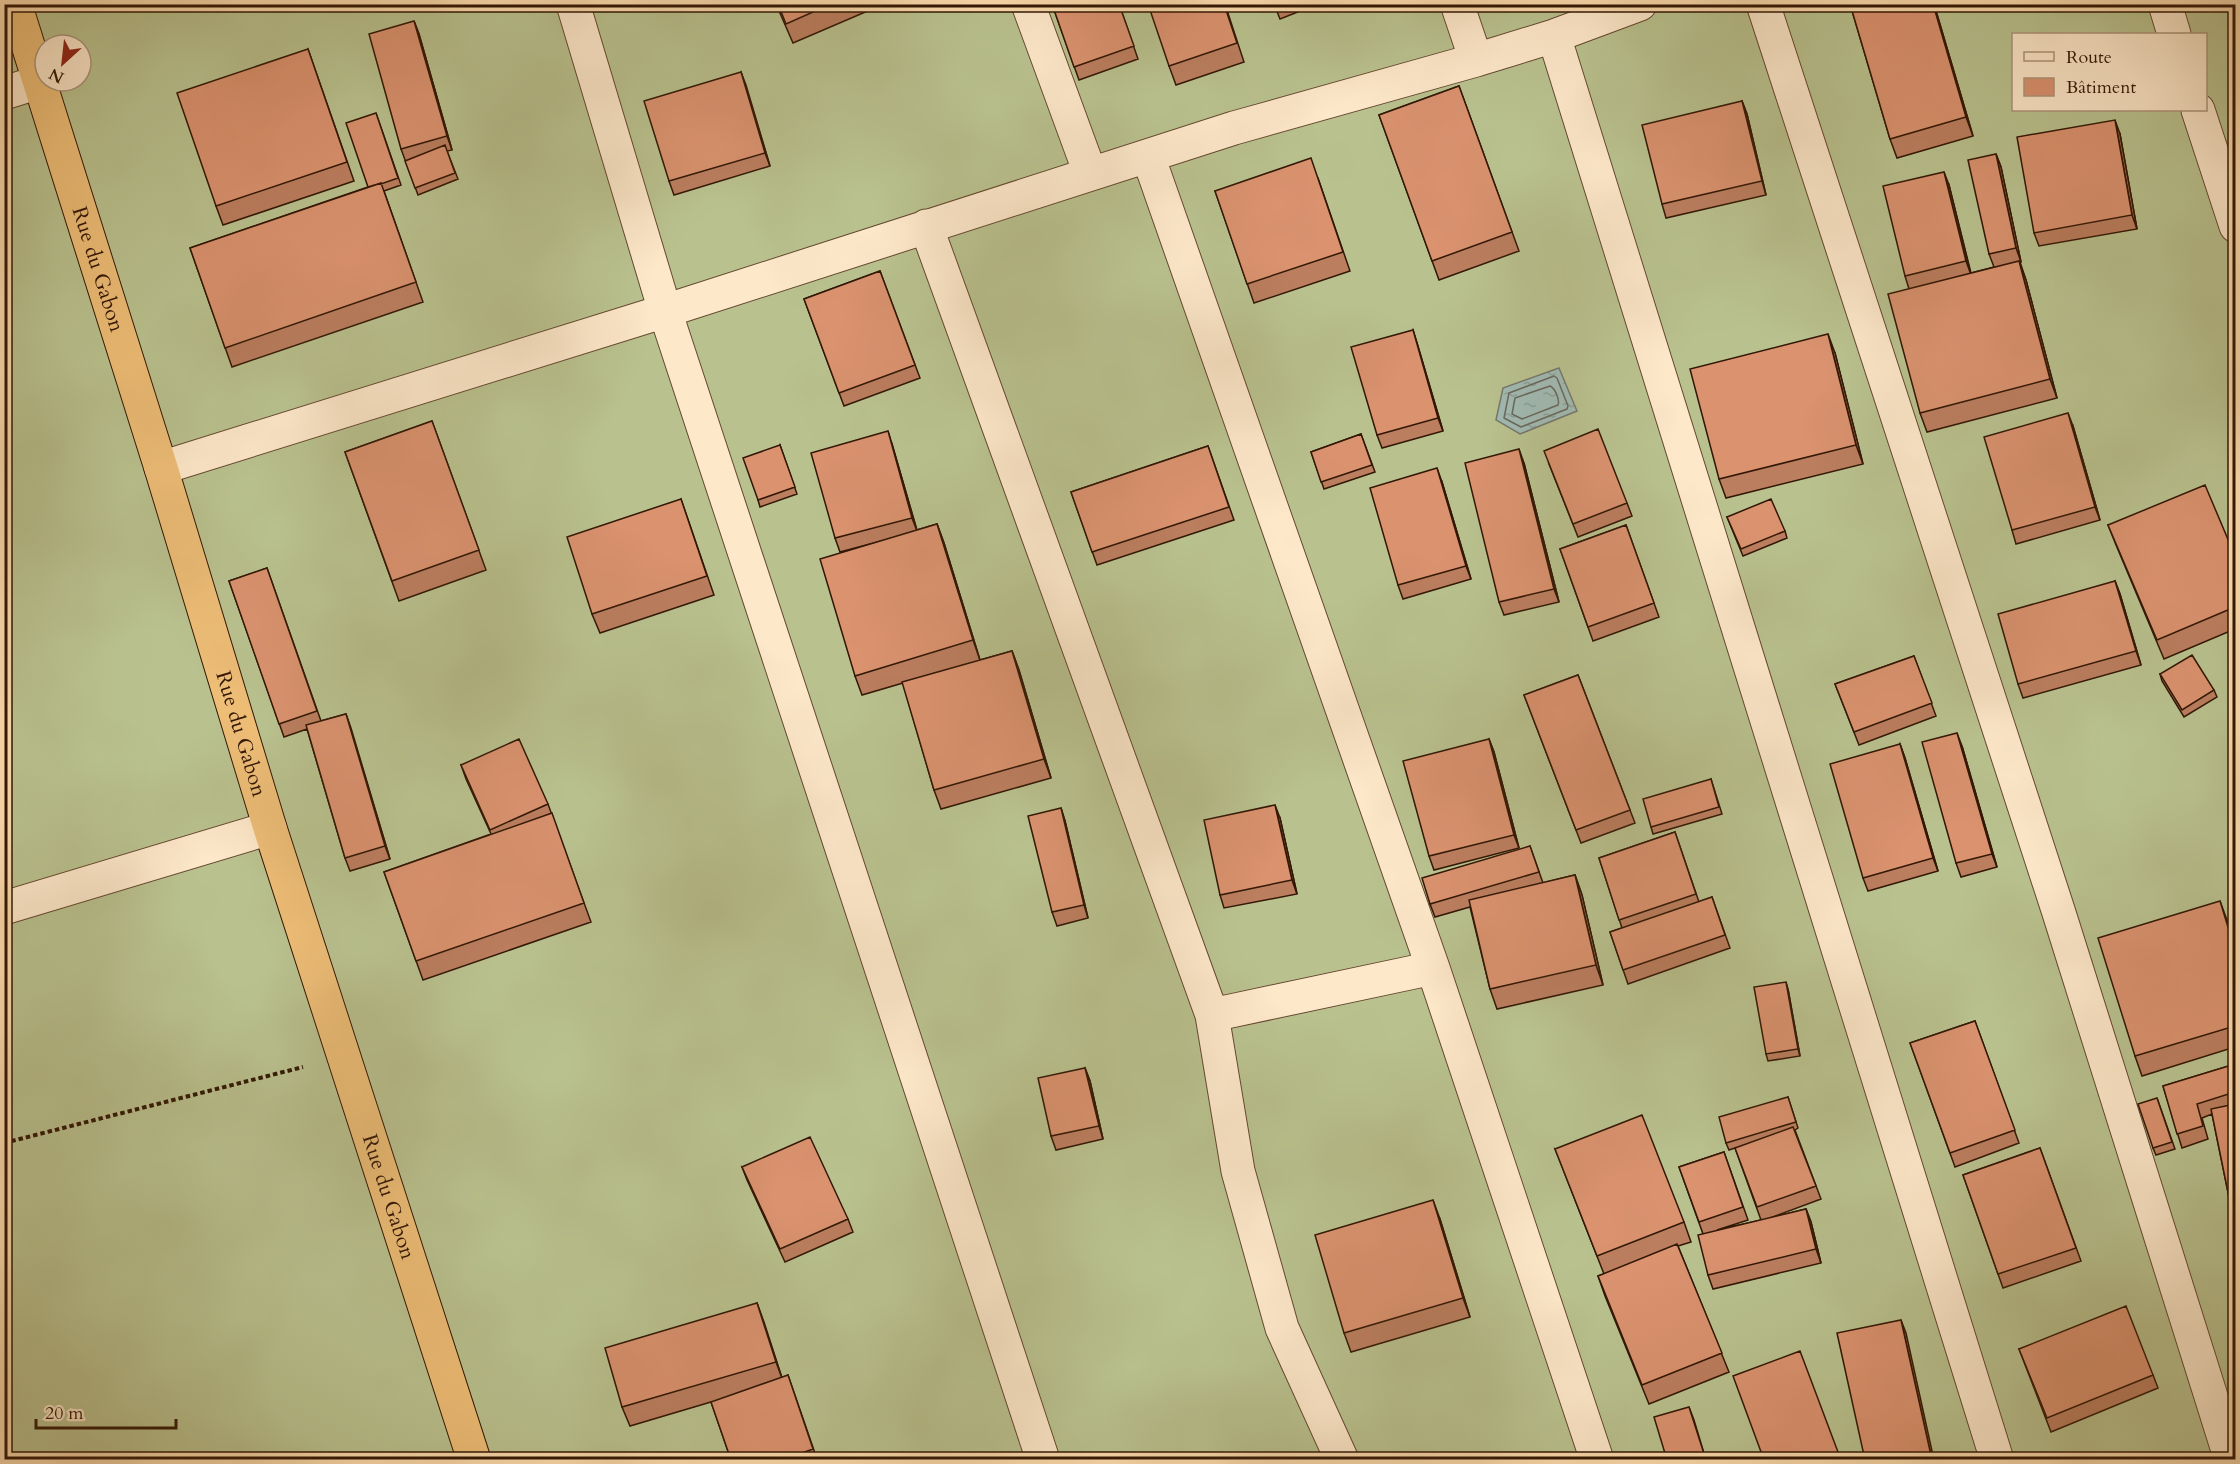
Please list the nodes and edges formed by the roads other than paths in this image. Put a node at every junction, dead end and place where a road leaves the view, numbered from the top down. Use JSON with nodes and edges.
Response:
{"nodes":[{"id":1,"x":15,"y":4,"type":"edge"},
{"id":2,"x":573,"y":4,"type":"edge"},
{"id":3,"x":1028,"y":4,"type":"edge"},
{"id":4,"x":1457,"y":4,"type":"edge"},
{"id":5,"x":1640,"y":4,"type":"edge"},
{"id":6,"x":1763,"y":4,"type":"edge"},
{"id":7,"x":2165,"y":4,"type":"edge"},
{"id":8,"x":2174,"y":33,"type":"edge"},
{"id":9,"x":1554,"y":36,"type":"junction"},
{"id":10,"x":1476,"y":60,"type":"junction"},
{"id":11,"x":33,"y":62,"type":"edge"},
{"id":12,"x":33,"y":84,"type":"edge"},
{"id":13,"x":4,"y":93,"type":"edge"},
{"id":14,"x":42,"y":93,"type":"edge"},
{"id":15,"x":2198,"y":111,"type":"edge"},
{"id":16,"x":1148,"y":156,"type":"junction"},
{"id":17,"x":1090,"y":173,"type":"junction"},
{"id":18,"x":926,"y":226,"type":"junction"},
{"id":19,"x":2235,"y":226,"type":"edge"},
{"id":20,"x":665,"y":311,"type":"junction"},
{"id":21,"x":161,"y":468,"type":"junction"},
{"id":22,"x":270,"y":828,"type":"junction"},
{"id":23,"x":4,"y":908,"type":"edge"},
{"id":24,"x":1434,"y":968,"type":"junction"},
{"id":25,"x":1212,"y":1015,"type":"junction"},
{"id":26,"x":474,"y":1460,"type":"edge"},
{"id":27,"x":1043,"y":1460,"type":"edge"},
{"id":28,"x":1342,"y":1460,"type":"edge"},
{"id":29,"x":1597,"y":1460,"type":"edge"},
{"id":30,"x":1997,"y":1460,"type":"edge"},
{"id":31,"x":2231,"y":1460,"type":"edge"}],
"edges":[{"from":1,"to":11,"type":"highway","name":"Rue du Gabon"},
{"from":2,"to":20,"type":"street"},
{"from":3,"to":17,"type":"street"},
{"from":4,"to":10,"type":"street"},
{"from":5,"to":9,"type":"street"},
{"from":6,"to":31,"type":"street"},
{"from":7,"to":8,"type":"street"},
{"from":9,"to":10,"type":"street"},
{"from":9,"to":30,"type":"street"},
{"from":10,"to":16,"type":"street"},
{"from":12,"to":13,"type":"street"},
{"from":14,"to":21,"type":"highway","name":"Rue du Gabon"},
{"from":15,"to":19,"type":"street"},
{"from":16,"to":17,"type":"street"},
{"from":16,"to":24,"type":"street"},
{"from":17,"to":18,"type":"street"},
{"from":18,"to":20,"type":"street"},
{"from":18,"to":25,"type":"street"},
{"from":20,"to":21,"type":"street"},
{"from":20,"to":27,"type":"street"},
{"from":21,"to":22,"type":"highway","name":"Rue du Gabon"},
{"from":22,"to":23,"type":"street"},
{"from":22,"to":26,"type":"highway","name":"Rue du Gabon"},
{"from":24,"to":25,"type":"street"},
{"from":24,"to":29,"type":"street"},
{"from":25,"to":28,"type":"street"}]}
